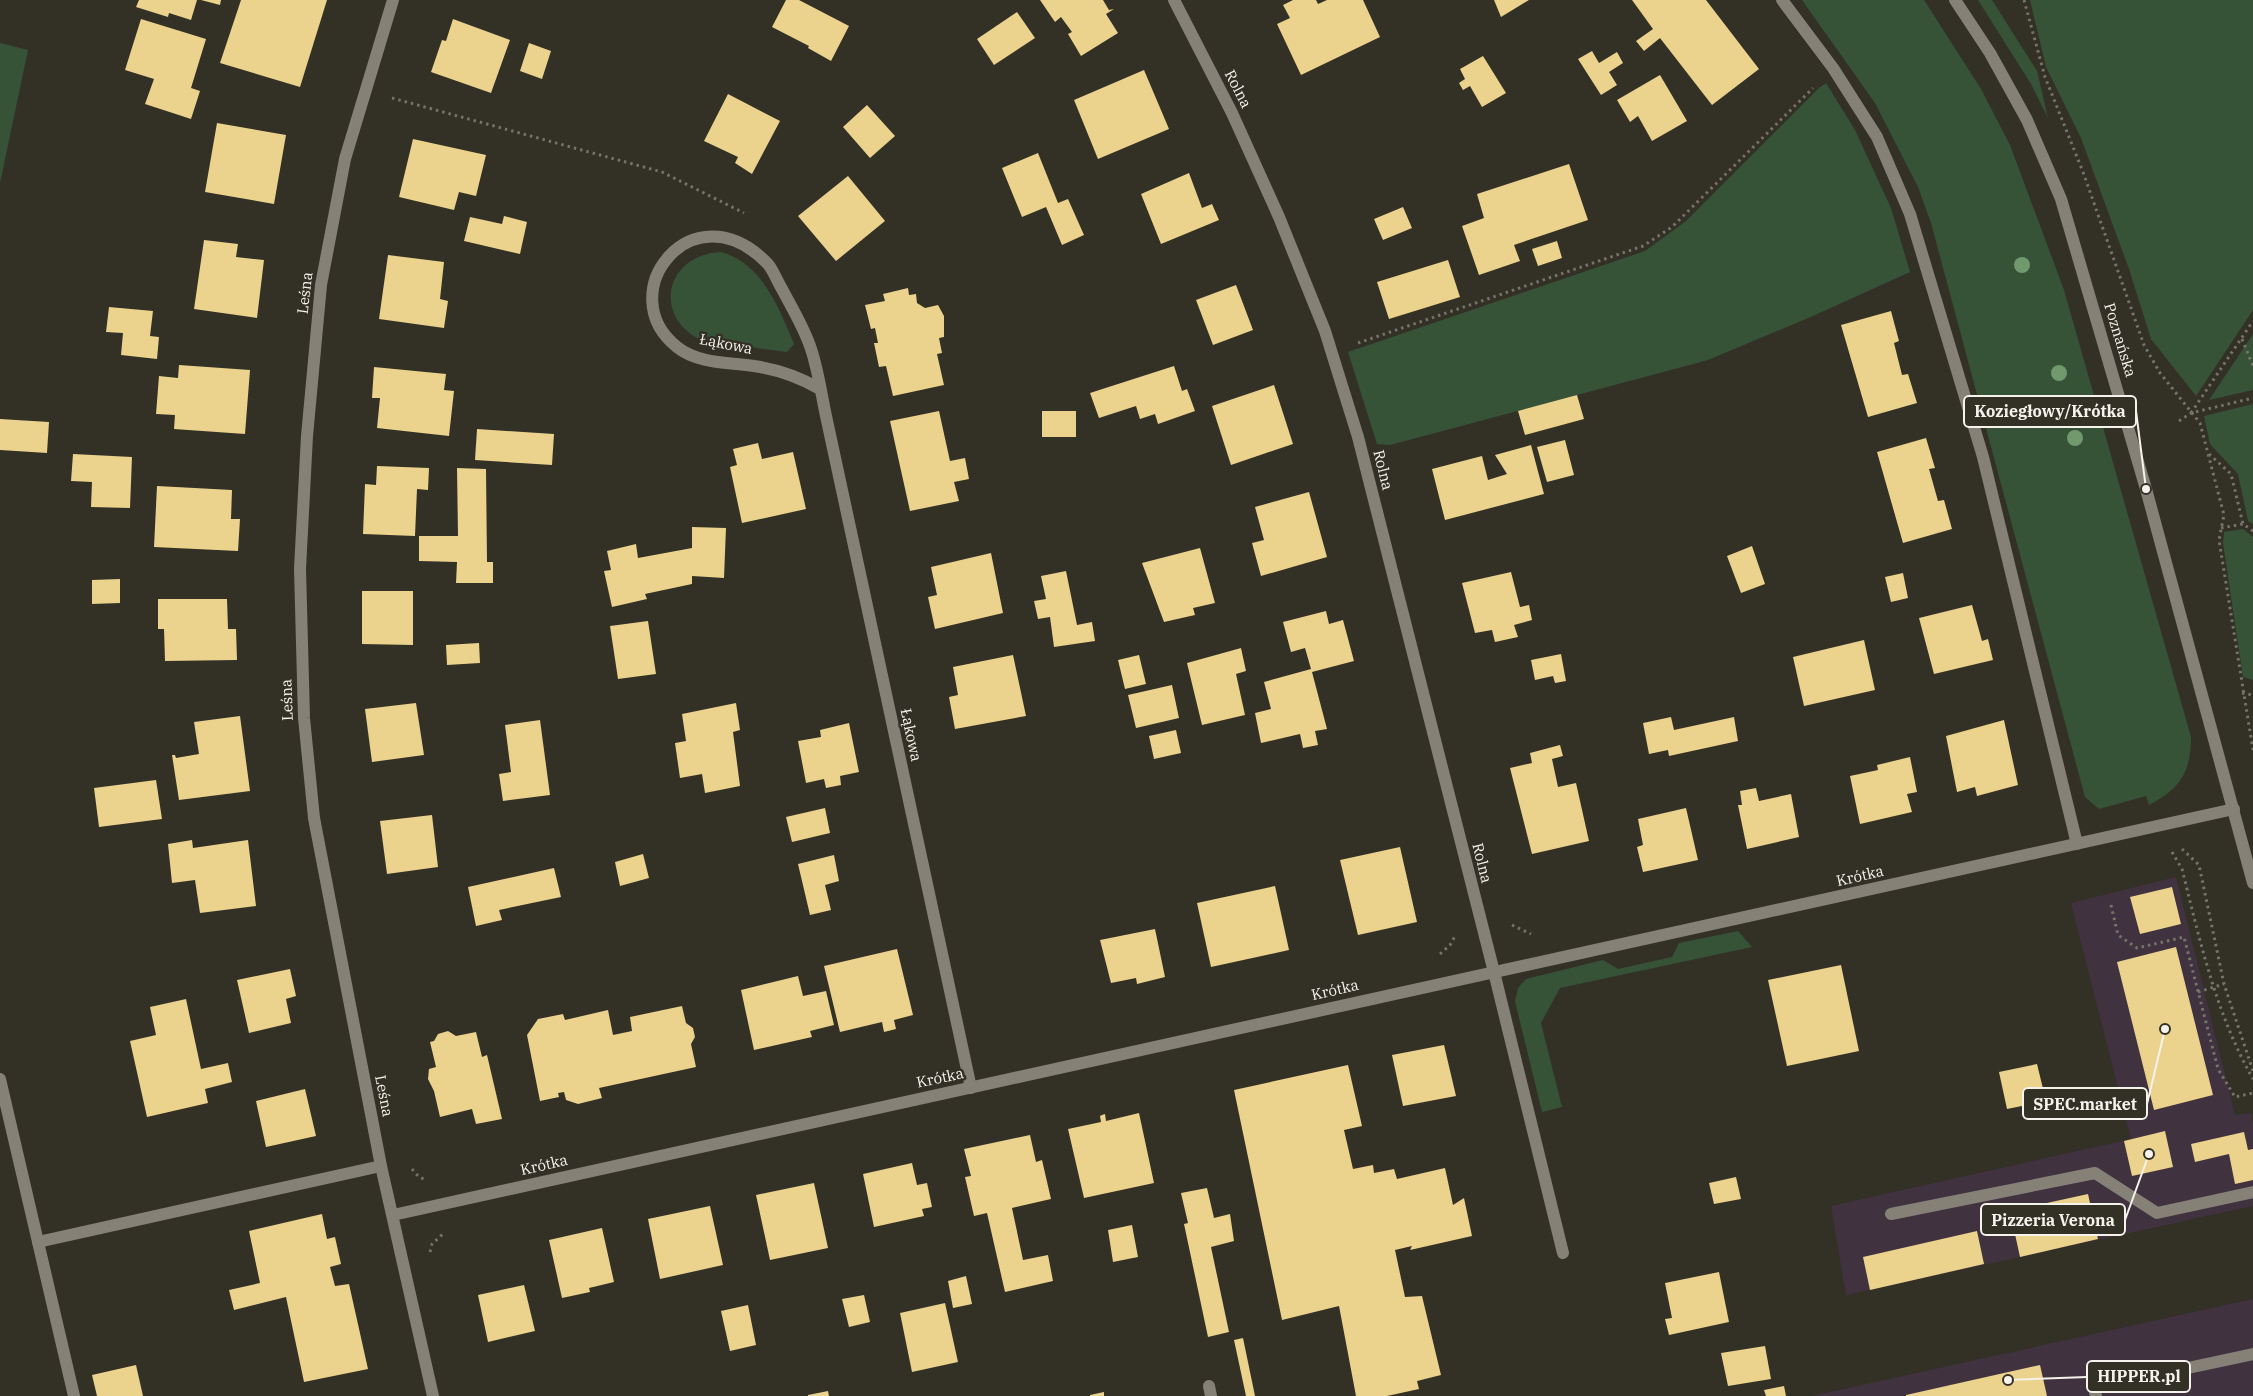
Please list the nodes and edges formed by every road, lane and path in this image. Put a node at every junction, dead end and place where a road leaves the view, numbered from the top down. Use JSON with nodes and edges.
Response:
{"nodes":[{"id":1,"x":393,"y":0,"type":"edge"},
{"id":2,"x":1174,"y":0,"type":"edge"},
{"id":3,"x":1782,"y":0,"type":"edge"},
{"id":4,"x":1955,"y":0,"type":"edge"},
{"id":5,"x":2024,"y":0,"type":"edge"},
{"id":6,"x":1833,"y":68,"type":"junction"},
{"id":7,"x":391,"y":97,"type":"dead end"},
{"id":8,"x":752,"y":218,"type":"dead end"},
{"id":9,"x":2253,"y":320,"type":"edge"},
{"id":10,"x":2241,"y":338,"type":"junction"},
{"id":11,"x":1332,"y":352,"type":"junction"},
{"id":12,"x":2253,"y":366,"type":"edge"},
{"id":13,"x":820,"y":389,"type":"junction"},
{"id":14,"x":2253,"y":398,"type":"edge"},
{"id":15,"x":2191,"y":413,"type":"junction"},
{"id":16,"x":2179,"y":421,"type":"dead end"},
{"id":17,"x":2209,"y":453,"type":"junction"},
{"id":18,"x":2244,"y":524,"type":"junction"},
{"id":19,"x":2221,"y":528,"type":"junction"},
{"id":20,"x":2253,"y":531,"type":"edge"},
{"id":21,"x":2242,"y":693,"type":"junction"},
{"id":22,"x":2253,"y":695,"type":"edge"},
{"id":23,"x":2253,"y":750,"type":"edge"},
{"id":24,"x":2234,"y":809,"type":"junction"},
{"id":25,"x":2157,"y":826,"type":"junction"},
{"id":26,"x":2077,"y":844,"type":"junction"},
{"id":27,"x":2167,"y":844,"type":"junction"},
{"id":28,"x":2253,"y":883,"type":"edge"},
{"id":29,"x":2111,"y":905,"type":"dead end"},
{"id":30,"x":1458,"y":928,"type":"dead end"},
{"id":31,"x":1482,"y":929,"type":"junction"},
{"id":32,"x":1538,"y":935,"type":"dead end"},
{"id":33,"x":1455,"y":936,"type":"junction"},
{"id":34,"x":1437,"y":957,"type":"dead end"},
{"id":35,"x":1494,"y":972,"type":"junction"},
{"id":36,"x":2224,"y":984,"type":"junction"},
{"id":37,"x":2212,"y":988,"type":"junction"},
{"id":38,"x":2198,"y":992,"type":"junction"},
{"id":39,"x":2253,"y":1071,"type":"edge"},
{"id":40,"x":0,"y":1078,"type":"edge"},
{"id":41,"x":2253,"y":1079,"type":"edge"},
{"id":42,"x":971,"y":1088,"type":"junction"},
{"id":43,"x":2253,"y":1093,"type":"edge"},
{"id":44,"x":408,"y":1165,"type":"dead end"},
{"id":45,"x":381,"y":1166,"type":"junction"},
{"id":46,"x":2253,"y":1192,"type":"edge"},
{"id":47,"x":439,"y":1206,"type":"junction"},
{"id":48,"x":1891,"y":1214,"type":"dead end"},
{"id":49,"x":393,"y":1215,"type":"junction"},
{"id":50,"x":38,"y":1242,"type":"junction"},
{"id":51,"x":1562,"y":1253,"type":"dead end"},
{"id":52,"x":429,"y":1258,"type":"dead end"},
{"id":53,"x":2253,"y":1354,"type":"edge"},
{"id":54,"x":74,"y":1396,"type":"edge"},
{"id":55,"x":433,"y":1396,"type":"edge"},
{"id":56,"x":2096,"y":1396,"type":"edge"}],
"edges":[{"from":1,"to":45,"type":"street","name":"Leśna"},
{"from":2,"to":11,"type":"street","name":"Rolna"},
{"from":3,"to":6,"type":"street"},
{"from":4,"to":24,"type":"street","name":"Poznańska"},
{"from":5,"to":15,"type":"path"},
{"from":6,"to":11,"type":"path"},
{"from":6,"to":26,"type":"street"},
{"from":7,"to":8,"type":"path"},
{"from":9,"to":10,"type":"path"},
{"from":10,"to":12,"type":"path"},
{"from":10,"to":15,"type":"path"},
{"from":11,"to":31,"type":"street","name":"Rolna"},
{"from":13,"to":13,"type":"street","name":"Łąkowa"},
{"from":13,"to":42,"type":"street","name":"Łąkowa"},
{"from":14,"to":15,"type":"path"},
{"from":15,"to":16,"type":"path"},
{"from":15,"to":17,"type":"path"},
{"from":17,"to":18,"type":"path"},
{"from":17,"to":19,"type":"path"},
{"from":18,"to":19,"type":"path"},
{"from":18,"to":20,"type":"path"},
{"from":19,"to":21,"type":"path"},
{"from":21,"to":22,"type":"path"},
{"from":21,"to":23,"type":"path"},
{"from":24,"to":25,"type":"street","name":"Krótka"},
{"from":24,"to":28,"type":"street","name":"Poznańska"},
{"from":25,"to":26,"type":"street","name":"Krótka"},
{"from":25,"to":27,"type":"path"},
{"from":26,"to":35,"type":"street","name":"Krótka"},
{"from":27,"to":36,"type":"path"},
{"from":27,"to":37,"type":"path"},
{"from":29,"to":38,"type":"path"},
{"from":30,"to":33,"type":"path"},
{"from":31,"to":32,"type":"path"},
{"from":31,"to":33,"type":"path"},
{"from":31,"to":35,"type":"street","name":"Rolna"},
{"from":33,"to":34,"type":"path"},
{"from":35,"to":42,"type":"street","name":"Krótka"},
{"from":35,"to":51,"type":"street"},
{"from":36,"to":37,"type":"path"},
{"from":36,"to":39,"type":"path"},
{"from":37,"to":38,"type":"path"},
{"from":37,"to":41,"type":"path"},
{"from":38,"to":43,"type":"path"},
{"from":40,"to":50,"type":"street"},
{"from":42,"to":47,"type":"street","name":"Krótka"},
{"from":44,"to":47,"type":"path"},
{"from":45,"to":49,"type":"street","name":"Leśna"},
{"from":45,"to":50,"type":"street"},
{"from":46,"to":48,"type":"street"},
{"from":47,"to":49,"type":"street","name":"Krótka"},
{"from":47,"to":52,"type":"path"},
{"from":49,"to":55,"type":"street","name":"Leśna"},
{"from":50,"to":54,"type":"street"},
{"from":53,"to":56,"type":"street"}]}
